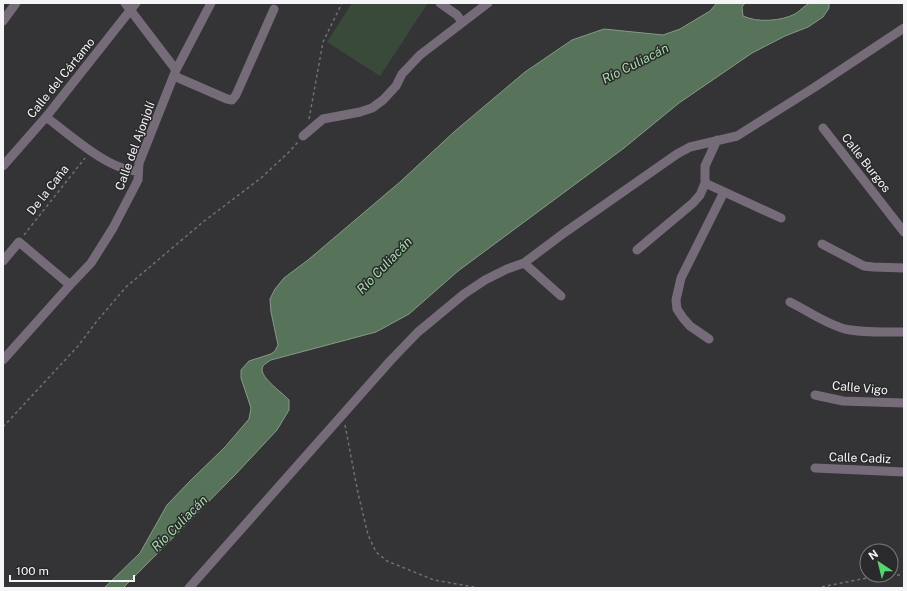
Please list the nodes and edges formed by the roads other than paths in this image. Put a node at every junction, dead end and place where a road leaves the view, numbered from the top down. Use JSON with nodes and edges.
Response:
{"nodes":[{"id":1,"x":16,"y":3,"type":"edge"},
{"id":2,"x":211,"y":3,"type":"edge"},
{"id":3,"x":488,"y":3,"type":"edge"},
{"id":4,"x":442,"y":4,"type":"edge"},
{"id":5,"x":130,"y":5,"type":"edge"},
{"id":6,"x":274,"y":9,"type":"dead end"},
{"id":7,"x":3,"y":21,"type":"edge"},
{"id":8,"x":462,"y":22,"type":"junction"},
{"id":9,"x":904,"y":28,"type":"edge"},
{"id":10,"x":175,"y":73,"type":"junction"},
{"id":11,"x":46,"y":117,"type":"junction"},
{"id":12,"x":824,"y":128,"type":"dead end"},
{"id":13,"x":304,"y":136,"type":"road end"},
{"id":14,"x":716,"y":140,"type":"junction"},
{"id":15,"x":3,"y":166,"type":"edge"},
{"id":16,"x":138,"y":171,"type":"junction"},
{"id":17,"x":705,"y":183,"type":"junction"},
{"id":18,"x":724,"y":192,"type":"junction"},
{"id":19,"x":781,"y":218,"type":"dead end"},
{"id":20,"x":904,"y":232,"type":"edge"},
{"id":21,"x":822,"y":244,"type":"dead end"},
{"id":22,"x":637,"y":250,"type":"dead end"},
{"id":23,"x":3,"y":261,"type":"edge"},
{"id":24,"x":524,"y":263,"type":"junction"},
{"id":25,"x":904,"y":268,"type":"edge"},
{"id":26,"x":70,"y":285,"type":"junction"},
{"id":27,"x":561,"y":296,"type":"dead end"},
{"id":28,"x":790,"y":302,"type":"dead end"},
{"id":29,"x":904,"y":332,"type":"edge"},
{"id":30,"x":709,"y":339,"type":"dead end"},
{"id":31,"x":3,"y":360,"type":"edge"},
{"id":32,"x":815,"y":395,"type":"dead end"},
{"id":33,"x":904,"y":403,"type":"edge"},
{"id":34,"x":815,"y":468,"type":"dead end"},
{"id":35,"x":904,"y":472,"type":"edge"},
{"id":36,"x":188,"y":588,"type":"edge"}],
"edges":[{"from":1,"to":7,"type":"street"},
{"from":2,"to":10,"type":"street","name":"Calle del Ajonjolí"},
{"from":3,"to":8,"type":"street"},
{"from":4,"to":8,"type":"street"},
{"from":5,"to":10,"type":"street"},
{"from":5,"to":11,"type":"street","name":"Calle del Cártamo"},
{"from":6,"to":10,"type":"street"},
{"from":8,"to":13,"type":"street"},
{"from":9,"to":14,"type":"street"},
{"from":10,"to":16,"type":"street","name":"Calle del Ajonjolí"},
{"from":11,"to":15,"type":"street","name":"Calle del Cártamo"},
{"from":11,"to":16,"type":"street"},
{"from":12,"to":20,"type":"street","name":"Calle Burgos"},
{"from":14,"to":17,"type":"street"},
{"from":14,"to":24,"type":"street"},
{"from":16,"to":26,"type":"street","name":"Calle del Ajonjolí"},
{"from":17,"to":18,"type":"street"},
{"from":17,"to":22,"type":"street"},
{"from":18,"to":19,"type":"street"},
{"from":18,"to":30,"type":"street"},
{"from":21,"to":25,"type":"street"},
{"from":23,"to":26,"type":"street"},
{"from":24,"to":27,"type":"street"},
{"from":24,"to":36,"type":"street"},
{"from":26,"to":31,"type":"street","name":"Calle del Ajonjolí"},
{"from":28,"to":29,"type":"street"},
{"from":32,"to":33,"type":"street","name":"Calle Vigo"},
{"from":34,"to":35,"type":"street","name":"Calle Cadiz"}]}
